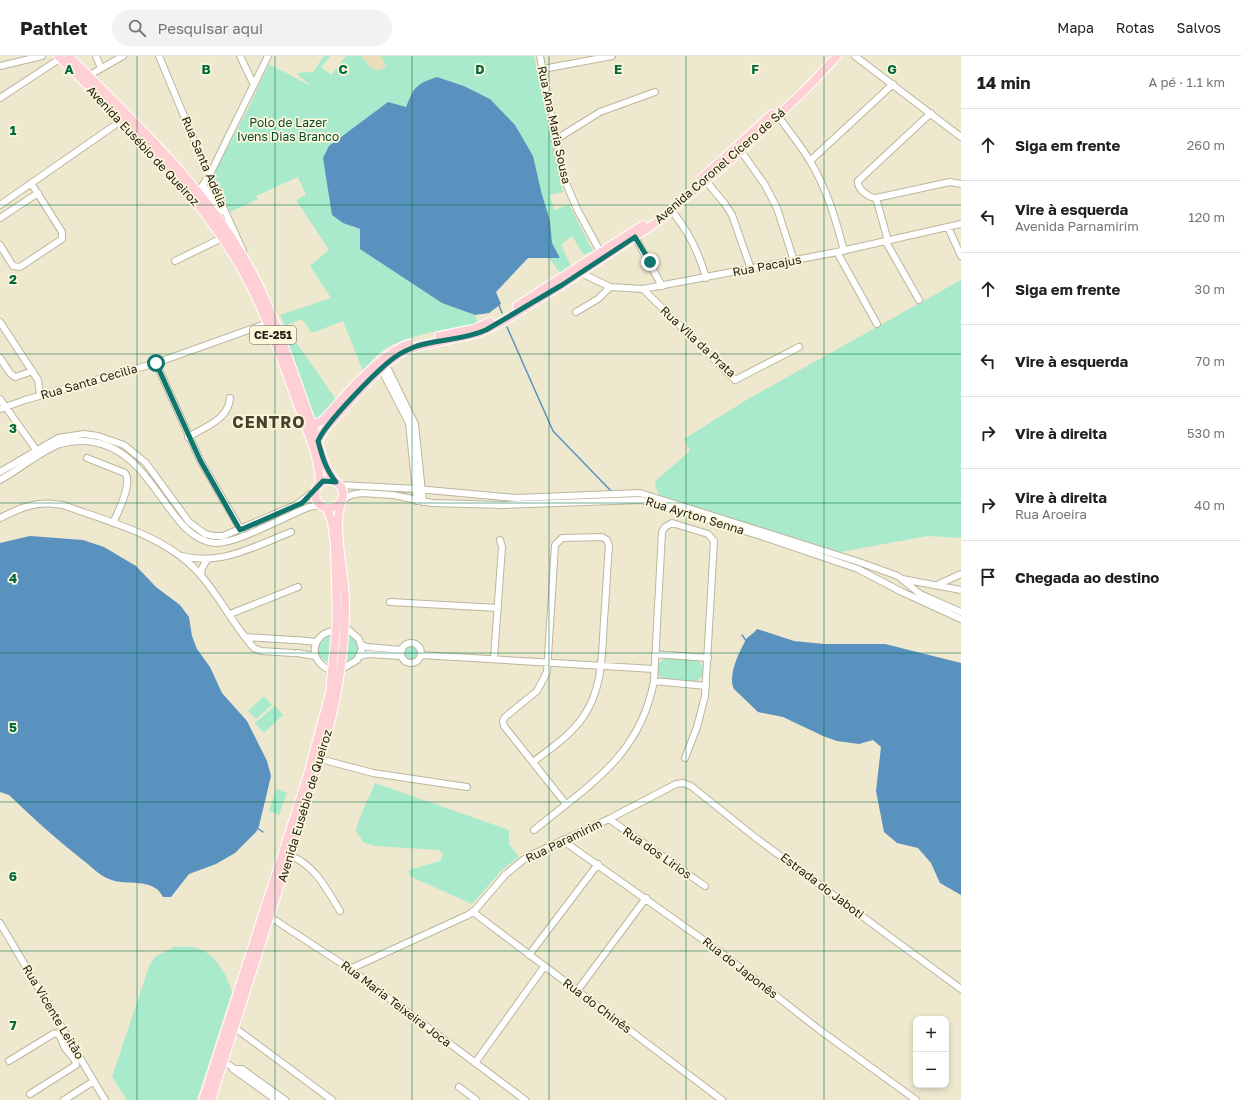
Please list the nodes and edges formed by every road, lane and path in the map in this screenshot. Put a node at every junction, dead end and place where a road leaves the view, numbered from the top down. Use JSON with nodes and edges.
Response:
{"nodes":[{"id":1,"x":42,"y":56,"type":"edge"},
{"id":2,"x":69,"y":56,"type":"edge"},
{"id":3,"x":96,"y":56,"type":"edge"},
{"id":4,"x":123,"y":56,"type":"edge"},
{"id":5,"x":159,"y":56,"type":"edge"},
{"id":6,"x":240,"y":56,"type":"edge"},
{"id":7,"x":268,"y":56,"type":"edge"},
{"id":8,"x":540,"y":56,"type":"edge"},
{"id":9,"x":612,"y":56,"type":"edge"},
{"id":10,"x":831,"y":56,"type":"edge"},
{"id":11,"x":837,"y":56,"type":"edge"},
{"id":12,"x":855,"y":56,"type":"edge"},
{"id":13,"x":59,"y":57,"type":"edge"},
{"id":14,"x":0,"y":66,"type":"edge"},
{"id":15,"x":101,"y":68,"type":"junction"},
{"id":16,"x":543,"y":69,"type":"junction"},
{"id":17,"x":88,"y":76,"type":"junction"},
{"id":18,"x":893,"y":84,"type":"junction"},
{"id":19,"x":254,"y":85,"type":"junction"},
{"id":20,"x":655,"y":92,"type":"dead end"},
{"id":21,"x":0,"y":98,"type":"edge"},
{"id":22,"x":931,"y":113,"type":"junction"},
{"id":23,"x":778,"y":116,"type":"junction"},
{"id":24,"x":125,"y":119,"type":"junction"},
{"id":25,"x":961,"y":137,"type":"edge"},
{"id":26,"x":555,"y":140,"type":"junction"},
{"id":27,"x":741,"y":151,"type":"junction"},
{"id":28,"x":810,"y":161,"type":"junction"},
{"id":29,"x":209,"y":176,"type":"junction"},
{"id":30,"x":706,"y":181,"type":"junction"},
{"id":31,"x":31,"y":183,"type":"junction"},
{"id":32,"x":961,"y":184,"type":"edge"},
{"id":33,"x":196,"y":192,"type":"junction"},
{"id":34,"x":38,"y":193,"type":"junction"},
{"id":35,"x":876,"y":198,"type":"junction"},
{"id":36,"x":0,"y":205,"type":"edge"},
{"id":37,"x":205,"y":207,"type":"junction"},
{"id":38,"x":672,"y":210,"type":"junction"},
{"id":39,"x":226,"y":214,"type":"junction"},
{"id":40,"x":0,"y":218,"type":"edge"},
{"id":41,"x":961,"y":224,"type":"edge"},
{"id":42,"x":948,"y":227,"type":"junction"},
{"id":43,"x":635,"y":237,"type":"junction"},
{"id":44,"x":222,"y":238,"type":"junction"},
{"id":45,"x":887,"y":242,"type":"junction"},
{"id":46,"x":0,"y":245,"type":"edge"},
{"id":47,"x":844,"y":251,"type":"junction"},
{"id":48,"x":837,"y":252,"type":"junction"},
{"id":49,"x":603,"y":255,"type":"junction"},
{"id":50,"x":961,"y":256,"type":"edge"},
{"id":51,"x":175,"y":261,"type":"dead end"},
{"id":52,"x":794,"y":261,"type":"junction"},
{"id":53,"x":249,"y":268,"type":"junction"},
{"id":54,"x":751,"y":269,"type":"junction"},
{"id":55,"x":577,"y":271,"type":"junction"},
{"id":56,"x":706,"y":278,"type":"junction"},
{"id":57,"x":662,"y":286,"type":"junction"},
{"id":58,"x":610,"y":287,"type":"junction"},
{"id":59,"x":643,"y":289,"type":"junction"},
{"id":60,"x":919,"y":300,"type":"dead end"},
{"id":61,"x":576,"y":312,"type":"dead end"},
{"id":62,"x":0,"y":322,"type":"edge"},
{"id":63,"x":268,"y":323,"type":"junction"},
{"id":64,"x":877,"y":324,"type":"dead end"},
{"id":65,"x":799,"y":347,"type":"dead end"},
{"id":66,"x":0,"y":358,"type":"edge"},
{"id":67,"x":156,"y":363,"type":"junction"},
{"id":68,"x":382,"y":364,"type":"junction"},
{"id":69,"x":33,"y":371,"type":"junction"},
{"id":70,"x":40,"y":396,"type":"junction"},
{"id":71,"x":230,"y":398,"type":"dead end"},
{"id":72,"x":0,"y":399,"type":"edge"},
{"id":73,"x":3,"y":408,"type":"edge"},
{"id":74,"x":313,"y":425,"type":"junction"},
{"id":75,"x":188,"y":437,"type":"junction"},
{"id":76,"x":318,"y":441,"type":"junction"},
{"id":77,"x":37,"y":450,"type":"junction"},
{"id":78,"x":87,"y":458,"type":"dead end"},
{"id":79,"x":0,"y":472,"type":"edge"},
{"id":80,"x":0,"y":480,"type":"edge"},
{"id":81,"x":338,"y":483,"type":"junction"},
{"id":82,"x":318,"y":487,"type":"junction"},
{"id":83,"x":420,"y":489,"type":"junction"},
{"id":84,"x":169,"y":495,"type":"junction"},
{"id":85,"x":640,"y":497,"type":"junction"},
{"id":86,"x":163,"y":499,"type":"junction"},
{"id":87,"x":342,"y":501,"type":"junction"},
{"id":88,"x":420,"y":502,"type":"junction"},
{"id":89,"x":324,"y":507,"type":"junction"},
{"id":90,"x":0,"y":518,"type":"edge"},
{"id":91,"x":273,"y":519,"type":"junction"},
{"id":92,"x":113,"y":523,"type":"junction"},
{"id":93,"x":240,"y":530,"type":"junction"},
{"id":94,"x":291,"y":532,"type":"dead end"},
{"id":95,"x":500,"y":540,"type":"dead end"},
{"id":96,"x":181,"y":556,"type":"junction"},
{"id":97,"x":207,"y":560,"type":"junction"},
{"id":98,"x":961,"y":574,"type":"edge"},
{"id":99,"x":201,"y":576,"type":"junction"},
{"id":100,"x":902,"y":578,"type":"junction"},
{"id":101,"x":914,"y":580,"type":"junction"},
{"id":102,"x":939,"y":584,"type":"junction"},
{"id":103,"x":908,"y":585,"type":"junction"},
{"id":104,"x":298,"y":587,"type":"dead end"},
{"id":105,"x":961,"y":590,"type":"edge"},
{"id":106,"x":902,"y":592,"type":"junction"},
{"id":107,"x":390,"y":602,"type":"dead end"},
{"id":108,"x":498,"y":608,"type":"junction"},
{"id":109,"x":961,"y":612,"type":"edge"},
{"id":110,"x":230,"y":614,"type":"junction"},
{"id":111,"x":961,"y":619,"type":"edge"},
{"id":112,"x":340,"y":628,"type":"junction"},
{"id":113,"x":245,"y":637,"type":"junction"},
{"id":114,"x":256,"y":637,"type":"junction"},
{"id":115,"x":284,"y":639,"type":"junction"},
{"id":116,"x":316,"y":642,"type":"junction"},
{"id":117,"x":252,"y":645,"type":"junction"},
{"id":118,"x":362,"y":645,"type":"junction"},
{"id":119,"x":376,"y":651,"type":"junction"},
{"id":120,"x":283,"y":652,"type":"junction"},
{"id":121,"x":401,"y":653,"type":"junction"},
{"id":122,"x":421,"y":654,"type":"junction"},
{"id":123,"x":655,"y":654,"type":"junction"},
{"id":124,"x":315,"y":656,"type":"junction"},
{"id":125,"x":360,"y":656,"type":"junction"},
{"id":126,"x":494,"y":658,"type":"junction"},
{"id":127,"x":708,"y":658,"type":"junction"},
{"id":128,"x":547,"y":662,"type":"junction"},
{"id":129,"x":601,"y":665,"type":"junction"},
{"id":130,"x":654,"y":668,"type":"junction"},
{"id":131,"x":337,"y":670,"type":"junction"},
{"id":132,"x":654,"y":681,"type":"junction"},
{"id":133,"x":706,"y":686,"type":"junction"},
{"id":134,"x":685,"y":758,"type":"dead end"},
{"id":135,"x":320,"y":759,"type":"junction"},
{"id":136,"x":533,"y":762,"type":"junction"},
{"id":137,"x":683,"y":783,"type":"joint"},
{"id":138,"x":467,"y":787,"type":"dead end"},
{"id":139,"x":566,"y":804,"type":"junction"},
{"id":140,"x":609,"y":819,"type":"junction"},
{"id":141,"x":534,"y":830,"type":"dead end"},
{"id":142,"x":562,"y":840,"type":"junction"},
{"id":143,"x":290,"y":855,"type":"junction"},
{"id":144,"x":598,"y":864,"type":"junction"},
{"id":145,"x":705,"y":886,"type":"dead end"},
{"id":146,"x":646,"y":898,"type":"junction"},
{"id":147,"x":340,"y":910,"type":"dead end"},
{"id":148,"x":473,"y":912,"type":"junction"},
{"id":149,"x":267,"y":915,"type":"junction"},
{"id":150,"x":0,"y":923,"type":"edge"},
{"id":151,"x":6,"y":933,"type":"junction"},
{"id":152,"x":0,"y":937,"type":"edge"},
{"id":153,"x":529,"y":955,"type":"junction"},
{"id":154,"x":544,"y":967,"type":"junction"},
{"id":155,"x":350,"y":969,"type":"junction"},
{"id":156,"x":961,"y":989,"type":"edge"},
{"id":157,"x":577,"y":991,"type":"junction"},
{"id":158,"x":235,"y":1028,"type":"junction"},
{"id":159,"x":72,"y":1045,"type":"junction"},
{"id":160,"x":65,"y":1048,"type":"junction"},
{"id":161,"x":10,"y":1061,"type":"dead end"},
{"id":162,"x":223,"y":1061,"type":"junction"},
{"id":163,"x":475,"y":1063,"type":"junction"},
{"id":164,"x":94,"y":1081,"type":"junction"},
{"id":165,"x":264,"y":1087,"type":"junction"},
{"id":166,"x":459,"y":1087,"type":"dead end"},
{"id":167,"x":30,"y":1094,"type":"dead end"},
{"id":168,"x":324,"y":1097,"type":"edge"},
{"id":169,"x":64,"y":1100,"type":"edge"},
{"id":170,"x":105,"y":1100,"type":"edge"},
{"id":171,"x":204,"y":1100,"type":"edge"},
{"id":172,"x":211,"y":1100,"type":"edge"},
{"id":173,"x":276,"y":1100,"type":"edge"},
{"id":174,"x":285,"y":1100,"type":"edge"},
{"id":175,"x":332,"y":1100,"type":"edge"},
{"id":176,"x":476,"y":1100,"type":"edge"},
{"id":177,"x":525,"y":1100,"type":"edge"},
{"id":178,"x":722,"y":1100,"type":"edge"},
{"id":179,"x":916,"y":1100,"type":"edge"}],
"edges":[{"from":1,"to":14,"type":"street"},
{"from":2,"to":17,"type":"main road","name":"Avenida Eusébio de Queiroz","number":"CE-251"},
{"from":3,"to":15,"type":"street"},
{"from":4,"to":15,"type":"street"},
{"from":5,"to":29,"type":"street","name":"Rua Santa Adélia"},
{"from":6,"to":19,"type":"street"},
{"from":7,"to":19,"type":"street"},
{"from":8,"to":16,"type":"street","name":"Rua Ana Maria Sousa"},
{"from":9,"to":16,"type":"street"},
{"from":10,"to":49,"type":"main road","name":"Avenida Coronel Cícero de Sá"},
{"from":11,"to":23,"type":"main road","name":"Avenida Coronel Cícero de Sá"},
{"from":12,"to":18,"type":"street"},
{"from":13,"to":21,"type":"street"},
{"from":13,"to":24,"type":"main road","name":"Avenida Eusébio de Queiroz","number":"CE-251"},
{"from":15,"to":17,"type":"street"},
{"from":16,"to":26,"type":"street","name":"Rua Ana Maria Sousa"},
{"from":17,"to":24,"type":"main road","name":"Avenida Eusébio de Queiroz","number":"CE-251"},
{"from":18,"to":22,"type":"street"},
{"from":18,"to":28,"type":"street"},
{"from":19,"to":29,"type":"street"},
{"from":20,"to":26,"type":"street"},
{"from":22,"to":25,"type":"street"},
{"from":22,"to":35,"type":"street"},
{"from":23,"to":27,"type":"main road","name":"Avenida Coronel Cícero de Sá"},
{"from":23,"to":28,"type":"street"},
{"from":24,"to":31,"type":"street"},
{"from":24,"to":33,"type":"main road","name":"Avenida Eusébio de Queiroz","number":"CE-251"},
{"from":26,"to":49,"type":"street","name":"Rua Ana Maria Sousa"},
{"from":27,"to":30,"type":"main road","name":"Avenida Coronel Cícero de Sá"},
{"from":27,"to":52,"type":"street"},
{"from":28,"to":47,"type":"street"},
{"from":29,"to":33,"type":"street"},
{"from":29,"to":39,"type":"street","name":"Rua Santa Adélia"},
{"from":30,"to":38,"type":"main road","name":"Avenida Coronel Cícero de Sá"},
{"from":30,"to":54,"type":"street"},
{"from":31,"to":34,"type":"street"},
{"from":31,"to":36,"type":"street"},
{"from":32,"to":35,"type":"street"},
{"from":33,"to":37,"type":"main road","name":"Avenida Eusébio de Queiroz","number":"CE-251"},
{"from":33,"to":39,"type":"street"},
{"from":34,"to":40,"type":"street"},
{"from":34,"to":46,"type":"street"},
{"from":35,"to":45,"type":"street"},
{"from":37,"to":44,"type":"main road","name":"Avenida Eusébio de Queiroz","number":"CE-251"},
{"from":37,"to":53,"type":"main road","name":"Avenida Eusébio de Queiroz","number":"CE-251"},
{"from":38,"to":43,"type":"main road","name":"Avenida Coronel Cícero de Sá"},
{"from":38,"to":56,"type":"street"},
{"from":39,"to":53,"type":"street","name":"Rua Santa Adélia"},
{"from":41,"to":42,"type":"street","name":"Rua Pacajus"},
{"from":42,"to":45,"type":"street","name":"Rua Pacajus"},
{"from":42,"to":50,"type":"street"},
{"from":43,"to":49,"type":"main road","name":"Avenida Coronel Cícero de Sá"},
{"from":43,"to":57,"type":"street"},
{"from":44,"to":51,"type":"street"},
{"from":44,"to":63,"type":"main road","name":"Avenida Eusébio de Queiroz","number":"CE-251"},
{"from":45,"to":47,"type":"street","name":"Rua Pacajus"},
{"from":45,"to":60,"type":"street"},
{"from":47,"to":48,"type":"street","name":"Rua Pacajus"},
{"from":48,"to":52,"type":"street","name":"Rua Pacajus"},
{"from":48,"to":64,"type":"street"},
{"from":49,"to":55,"type":"main road","name":"Avenida Coronel Cícero de Sá"},
{"from":52,"to":54,"type":"street","name":"Rua Pacajus"},
{"from":53,"to":74,"type":"main road","name":"Avenida Eusébio de Queiroz","number":"CE-251"},
{"from":54,"to":56,"type":"street","name":"Rua Pacajus"},
{"from":55,"to":58,"type":"street","name":"Rua Pacajus"},
{"from":55,"to":68,"type":"main road","name":"Avenida Coronel Cícero de Sá"},
{"from":56,"to":57,"type":"street","name":"Rua Pacajus"},
{"from":57,"to":59,"type":"street","name":"Rua Pacajus"},
{"from":58,"to":59,"type":"street","name":"Rua Pacajus"},
{"from":58,"to":61,"type":"street"},
{"from":59,"to":65,"type":"street","name":"Rua Vila da Prata"},
{"from":62,"to":69,"type":"street"},
{"from":63,"to":67,"type":"street","name":"Rua Santa Cecilia"},
{"from":63,"to":82,"type":"main road","name":"Avenida Eusébio de Queiroz","number":"CE-251"},
{"from":66,"to":69,"type":"street"},
{"from":67,"to":70,"type":"street","name":"Rua Santa Cecilia"},
{"from":67,"to":75,"type":"street"},
{"from":68,"to":74,"type":"main road","name":"Avenida Coronel Cícero de Sá"},
{"from":68,"to":76,"type":"main road","name":"Avenida Coronel Cícero de Sá"},
{"from":68,"to":83,"type":"street"},
{"from":69,"to":70,"type":"street"},
{"from":70,"to":73,"type":"street","name":"Rua Santa Cecilia"},
{"from":71,"to":75,"type":"street"},
{"from":72,"to":73,"type":"street"},
{"from":73,"to":77,"type":"street"},
{"from":74,"to":76,"type":"main road","name":"Avenida Eusébio de Queiroz","number":"CE-251"},
{"from":75,"to":93,"type":"street"},
{"from":76,"to":81,"type":"main road","name":"Avenida Eusébio de Queiroz","number":"CE-251"},
{"from":77,"to":79,"type":"street"},
{"from":77,"to":84,"type":"street"},
{"from":78,"to":92,"type":"street"},
{"from":80,"to":86,"type":"street"},
{"from":81,"to":82,"type":"main road"},
{"from":81,"to":83,"type":"street","name":"Rua Ayrton Senna"},
{"from":81,"to":87,"type":"main road","number":"CE-251"},
{"from":82,"to":89,"type":"main road","number":"CE-251"},
{"from":82,"to":91,"type":"street"},
{"from":83,"to":85,"type":"street","name":"Rua Ayrton Senna"},
{"from":83,"to":88,"type":"street"},
{"from":84,"to":86,"type":"street"},
{"from":84,"to":93,"type":"street"},
{"from":85,"to":88,"type":"street","name":"Rua Ayrton Senna"},
{"from":85,"to":100,"type":"street","name":"Rua Ayrton Senna"},
{"from":85,"to":106,"type":"street","name":"Rua Ayrton Senna"},
{"from":86,"to":91,"type":"street"},
{"from":87,"to":88,"type":"street","name":"Rua Ayrton Senna"},
{"from":87,"to":89,"type":"main road"},
{"from":87,"to":112,"type":"main road","name":"Avenida Eusébio de Queiroz"},
{"from":89,"to":91,"type":"street"},
{"from":89,"to":112,"type":"main road","name":"Avenida Eusébio de Queiroz"},
{"from":90,"to":92,"type":"street"},
{"from":91,"to":93,"type":"street"},
{"from":92,"to":96,"type":"street"},
{"from":94,"to":97,"type":"street"},
{"from":95,"to":108,"type":"street"},
{"from":96,"to":97,"type":"street"},
{"from":96,"to":99,"type":"street"},
{"from":97,"to":99,"type":"street"},
{"from":98,"to":102,"type":"street"},
{"from":99,"to":110,"type":"street"},
{"from":100,"to":101,"type":"street","name":"Rua Ayrton Senna"},
{"from":100,"to":103,"type":"street"},
{"from":101,"to":102,"type":"street","name":"Rua Ayrton Senna"},
{"from":101,"to":103,"type":"street"},
{"from":102,"to":105,"type":"street","name":"Rua Ayrton Senna"},
{"from":103,"to":106,"type":"street"},
{"from":103,"to":109,"type":"street"},
{"from":104,"to":110,"type":"street"},
{"from":106,"to":111,"type":"street","name":"Rua Ayrton Senna"},
{"from":107,"to":108,"type":"street"},
{"from":108,"to":126,"type":"street"},
{"from":110,"to":113,"type":"street"},
{"from":112,"to":116,"type":"street"},
{"from":112,"to":118,"type":"street"},
{"from":112,"to":131,"type":"main road","name":"Avenida Eusébio de Queiroz"},
{"from":113,"to":114,"type":"street"},
{"from":113,"to":117,"type":"street"},
{"from":114,"to":115,"type":"street"},
{"from":114,"to":117,"type":"street"},
{"from":115,"to":116,"type":"street"},
{"from":115,"to":120,"type":"street"},
{"from":116,"to":124,"type":"street"},
{"from":117,"to":120,"type":"street"},
{"from":118,"to":119,"type":"street"},
{"from":118,"to":125,"type":"street"},
{"from":119,"to":121,"type":"street"},
{"from":119,"to":125,"type":"street"},
{"from":120,"to":124,"type":"street"},
{"from":121,"to":122,"type":"street"},
{"from":121,"to":122,"type":"street"},
{"from":122,"to":126,"type":"street"},
{"from":123,"to":127,"type":"street"},
{"from":123,"to":127,"type":"street"},
{"from":123,"to":130,"type":"street"},
{"from":124,"to":131,"type":"street"},
{"from":125,"to":131,"type":"street"},
{"from":126,"to":128,"type":"street"},
{"from":127,"to":133,"type":"street"},
{"from":128,"to":129,"type":"street"},
{"from":128,"to":129,"type":"street"},
{"from":128,"to":136,"type":"street"},
{"from":129,"to":130,"type":"street"},
{"from":129,"to":136,"type":"street"},
{"from":130,"to":132,"type":"street"},
{"from":131,"to":135,"type":"main road","name":"Avenida Eusébio de Queiroz"},
{"from":131,"to":149,"type":"main road","name":"Avenida Eusébio de Queiroz"},
{"from":132,"to":133,"type":"street"},
{"from":132,"to":139,"type":"street"},
{"from":133,"to":134,"type":"street"},
{"from":135,"to":138,"type":"street"},
{"from":135,"to":143,"type":"main road","name":"Avenida Eusébio de Queiroz"},
{"from":136,"to":139,"type":"street"},
{"from":137,"to":140,"type":"street","name":"Rua Paramirim"},
{"from":137,"to":156,"type":"street","name":"Estrada do Jaboti"},
{"from":139,"to":141,"type":"street"},
{"from":140,"to":142,"type":"street","name":"Rua Paramirim"},
{"from":140,"to":145,"type":"street","name":"Rua dos Lirios"},
{"from":142,"to":144,"type":"street","name":"Rua do Japonês"},
{"from":142,"to":148,"type":"street","name":"Rua Paramirim"},
{"from":143,"to":147,"type":"street"},
{"from":143,"to":149,"type":"main road","name":"Avenida Eusébio de Queiroz"},
{"from":144,"to":146,"type":"street","name":"Rua do Japonês"},
{"from":144,"to":153,"type":"street"},
{"from":146,"to":157,"type":"street"},
{"from":146,"to":179,"type":"street","name":"Rua do Japonês"},
{"from":148,"to":153,"type":"street","name":"Rua do Chinês"},
{"from":148,"to":155,"type":"street","name":"Rua Paramirim"},
{"from":149,"to":155,"type":"street","name":"Rua Maria Teixeira Joca"},
{"from":149,"to":158,"type":"main road","name":"Avenida Eusébio de Queiroz"},
{"from":149,"to":171,"type":"main road","name":"Avenida Eusébio de Queiroz"},
{"from":150,"to":151,"type":"street","name":"Rua Vicente Leitão"},
{"from":151,"to":152,"type":"street"},
{"from":151,"to":159,"type":"street","name":"Rua Vicente Leitão"},
{"from":153,"to":154,"type":"street","name":"Rua do Chinês"},
{"from":154,"to":157,"type":"street","name":"Rua do Chinês"},
{"from":154,"to":163,"type":"street"},
{"from":155,"to":163,"type":"street","name":"Rua Maria Teixeira Joca"},
{"from":157,"to":178,"type":"street","name":"Rua do Chinês"},
{"from":158,"to":162,"type":"main road","name":"Avenida Eusébio de Queiroz"},
{"from":158,"to":168,"type":"street"},
{"from":159,"to":160,"type":"street"},
{"from":159,"to":164,"type":"street","name":"Rua Vicente Leitão"},
{"from":160,"to":161,"type":"street"},
{"from":160,"to":167,"type":"street"},
{"from":162,"to":165,"type":"street"},
{"from":162,"to":172,"type":"main road","name":"Avenida Eusébio de Queiroz"},
{"from":163,"to":177,"type":"street","name":"Rua Maria Teixeira Joca"},
{"from":164,"to":169,"type":"street"},
{"from":164,"to":170,"type":"street","name":"Rua Vicente Leitão"},
{"from":165,"to":173,"type":"street"},
{"from":165,"to":174,"type":"street"},
{"from":166,"to":176,"type":"street"},
{"from":168,"to":175,"type":"street"}]}
